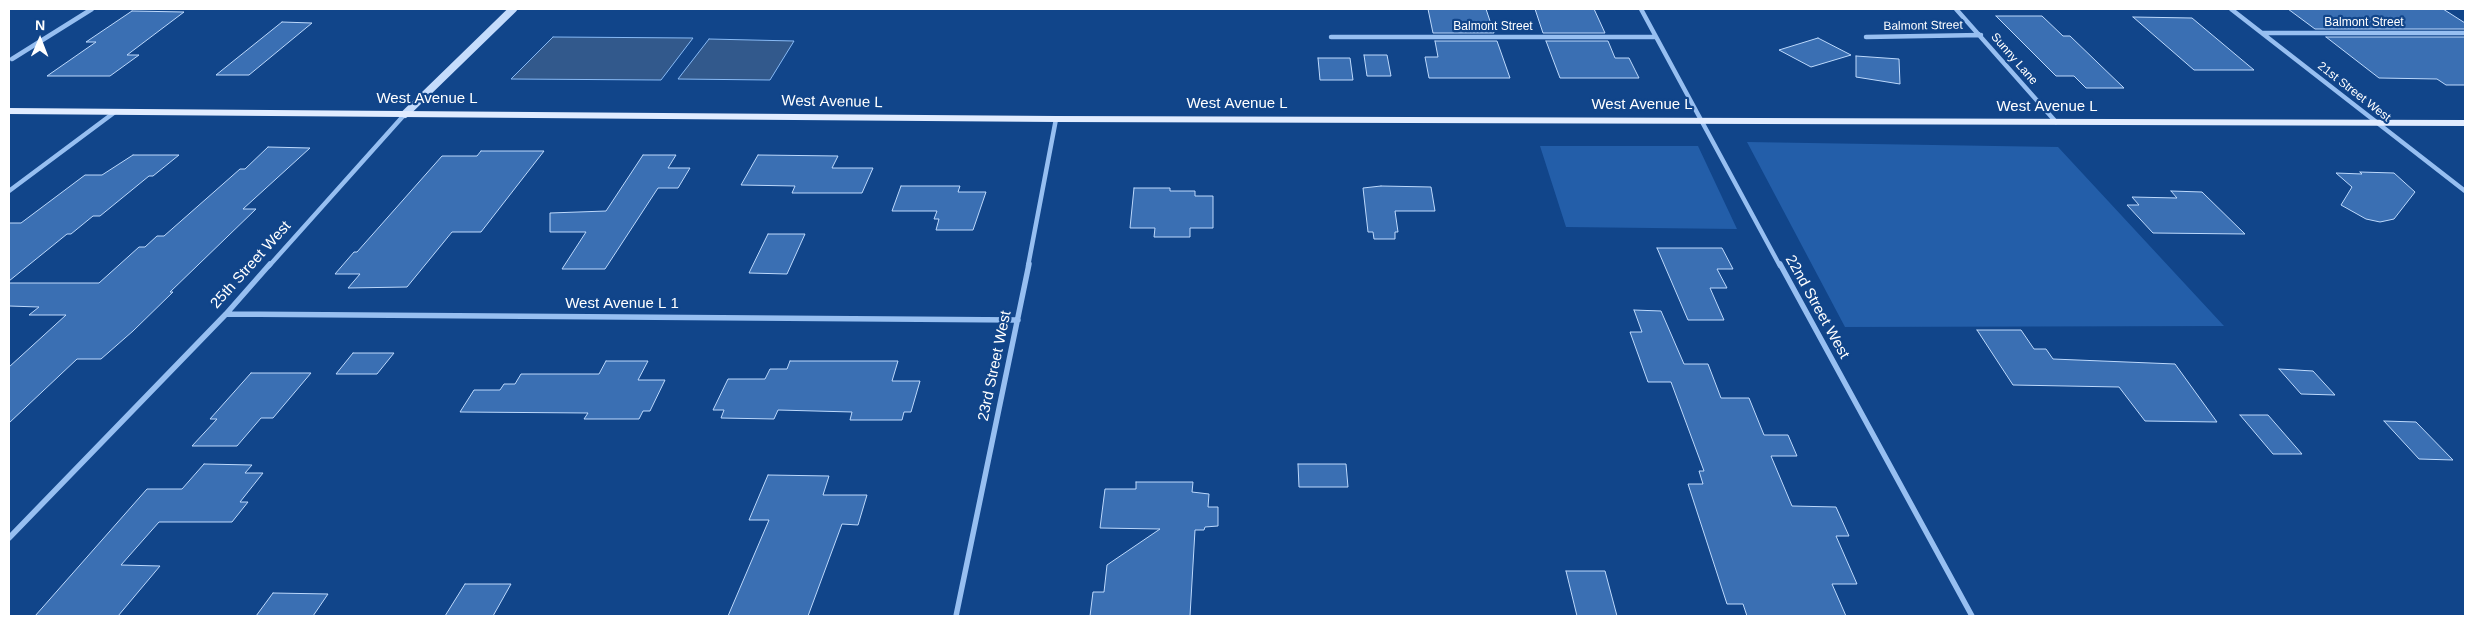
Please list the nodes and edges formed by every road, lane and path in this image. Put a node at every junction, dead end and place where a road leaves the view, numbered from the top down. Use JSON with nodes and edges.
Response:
{"nodes":[{"id":1,"x":92,"y":9,"type":"edge"},
{"id":2,"x":513,"y":9,"type":"edge"},
{"id":3,"x":1641,"y":9,"type":"edge"},
{"id":4,"x":1956,"y":9,"type":"edge"},
{"id":5,"x":2231,"y":9,"type":"edge"},
{"id":6,"x":2262,"y":33,"type":"junction"},
{"id":7,"x":2465,"y":33,"type":"edge"},
{"id":8,"x":1981,"y":35,"type":"junction"},
{"id":9,"x":1654,"y":37,"type":"junction"},
{"id":10,"x":1866,"y":37,"type":"dead end"},
{"id":11,"x":1331,"y":38,"type":"dead end"},
{"id":12,"x":12,"y":59,"type":"dead end"},
{"id":13,"x":9,"y":111,"type":"edge"},
{"id":14,"x":116,"y":111,"type":"junction"},
{"id":15,"x":405,"y":114,"type":"junction"},
{"id":16,"x":1056,"y":119,"type":"junction"},
{"id":17,"x":1701,"y":120,"type":"junction"},
{"id":18,"x":2056,"y":122,"type":"junction"},
{"id":19,"x":2377,"y":123,"type":"junction"},
{"id":20,"x":2465,"y":123,"type":"edge"},
{"id":21,"x":9,"y":191,"type":"edge"},
{"id":22,"x":2465,"y":191,"type":"edge"},
{"id":23,"x":226,"y":314,"type":"junction"},
{"id":24,"x":1018,"y":320,"type":"junction"},
{"id":25,"x":9,"y":538,"type":"edge"},
{"id":26,"x":956,"y":616,"type":"edge"},
{"id":27,"x":1972,"y":616,"type":"edge"}],
"edges":[{"from":1,"to":12,"type":"street"},
{"from":2,"to":15,"type":"street","name":"25th Street West"},
{"from":3,"to":9,"type":"street","name":"22nd Street West"},
{"from":4,"to":8,"type":"street","name":"Sunny Lane"},
{"from":5,"to":6,"type":"street","name":"21st Street West"},
{"from":6,"to":7,"type":"street","name":"Balmont Street"},
{"from":6,"to":19,"type":"street","name":"21st Street West"},
{"from":8,"to":10,"type":"street","name":"Balmont Street"},
{"from":8,"to":18,"type":"street","name":"Sunny Lane"},
{"from":9,"to":11,"type":"street","name":"Balmont Street"},
{"from":9,"to":17,"type":"street","name":"22nd Street West"},
{"from":13,"to":14,"type":"main road","name":"West Avenue L"},
{"from":14,"to":15,"type":"main road","name":"West Avenue L"},
{"from":14,"to":21,"type":"street"},
{"from":15,"to":16,"type":"main road","name":"West Avenue L"},
{"from":15,"to":23,"type":"street","name":"25th Street West"},
{"from":16,"to":17,"type":"main road","name":"West Avenue L"},
{"from":16,"to":24,"type":"street","name":"23rd Street West"},
{"from":17,"to":18,"type":"main road","name":"West Avenue L"},
{"from":17,"to":27,"type":"street","name":"22nd Street West"},
{"from":18,"to":19,"type":"main road","name":"West Avenue L"},
{"from":19,"to":20,"type":"main road","name":"West Avenue L"},
{"from":19,"to":22,"type":"street","name":"21st Street West"},
{"from":23,"to":24,"type":"street","name":"West Avenue L 1"},
{"from":23,"to":25,"type":"street","name":"25th Street West"},
{"from":24,"to":26,"type":"street","name":"23rd Street West"}]}
